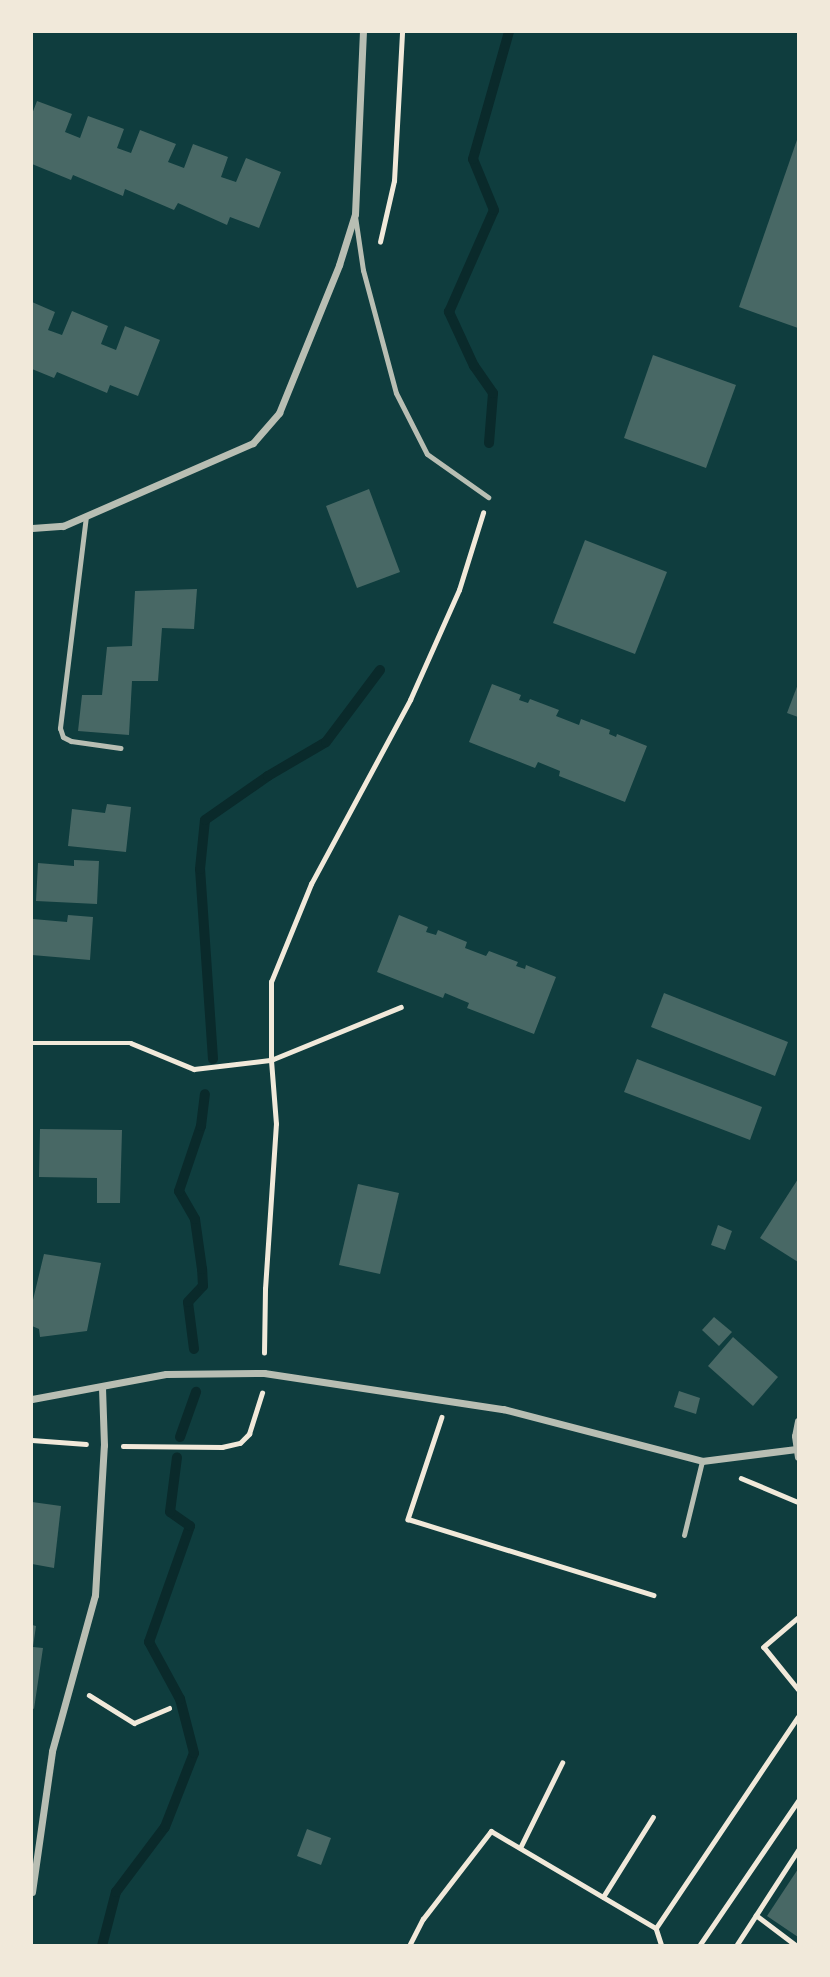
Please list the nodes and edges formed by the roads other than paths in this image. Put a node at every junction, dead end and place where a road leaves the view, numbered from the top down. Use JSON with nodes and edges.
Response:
{"nodes":[{"id":1,"x":363,"y":32,"type":"edge"},
{"id":2,"x":355,"y":214,"type":"junction"},
{"id":3,"x":488,"y":497,"type":"road end"},
{"id":4,"x":86,"y":516,"type":"junction"},
{"id":5,"x":32,"y":528,"type":"edge"},
{"id":6,"x":121,"y":748,"type":"dead end"},
{"id":7,"x":102,"y":1388,"type":"junction"},
{"id":8,"x":32,"y":1399,"type":"edge"},
{"id":9,"x":799,"y":1421,"type":"edge"},
{"id":10,"x":797,"y":1453,"type":"edge"},
{"id":11,"x":702,"y":1461,"type":"junction"},
{"id":12,"x":684,"y":1535,"type":"dead end"},
{"id":13,"x":32,"y":1892,"type":"edge"}],
"edges":[{"from":1,"to":2,"type":"street"},
{"from":2,"to":3,"type":"lane"},
{"from":2,"to":4,"type":"street"},
{"from":4,"to":5,"type":"street"},
{"from":4,"to":6,"type":"lane"},
{"from":7,"to":8,"type":"street"},
{"from":7,"to":11,"type":"street"},
{"from":7,"to":13,"type":"street"},
{"from":9,"to":10,"type":"street"},
{"from":10,"to":11,"type":"street"},
{"from":11,"to":12,"type":"lane"}]}
